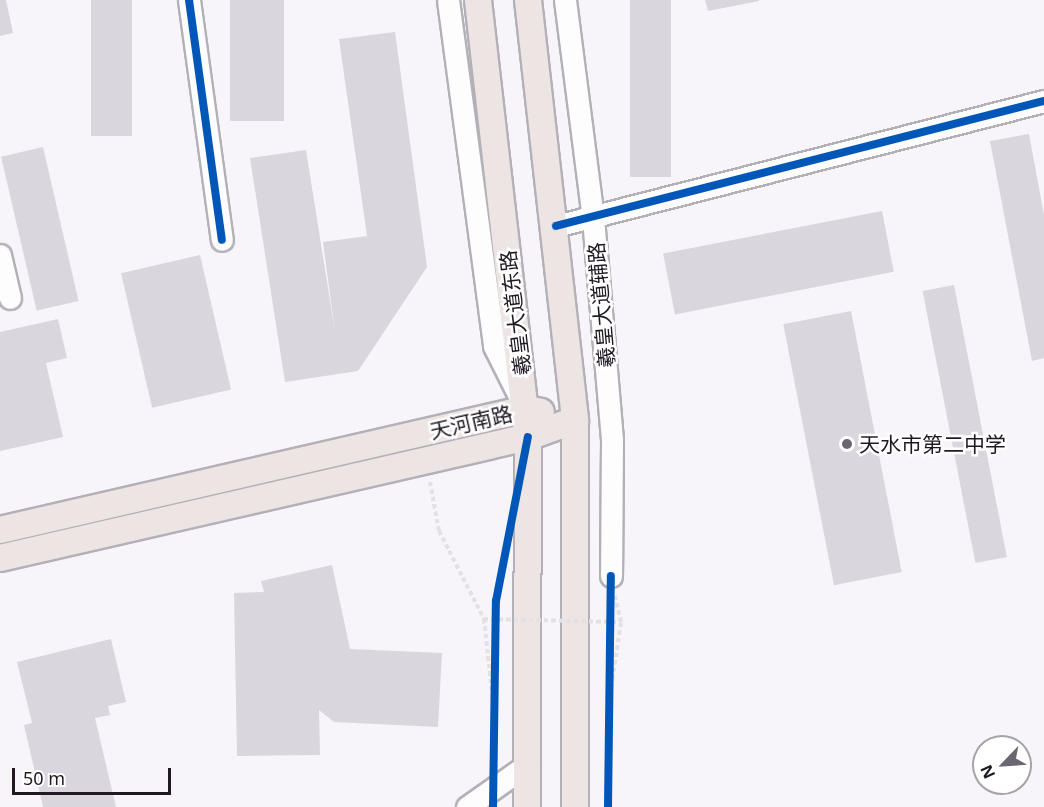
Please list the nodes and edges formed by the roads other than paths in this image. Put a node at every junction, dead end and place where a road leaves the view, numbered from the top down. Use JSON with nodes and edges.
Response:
{"nodes":[{"id":1,"x":189,"y":0,"type":"edge"},
{"id":2,"x":448,"y":0,"type":"edge"},
{"id":3,"x":478,"y":0,"type":"edge"},
{"id":4,"x":528,"y":0,"type":"edge"},
{"id":5,"x":565,"y":0,"type":"edge"},
{"id":6,"x":1044,"y":101,"type":"edge"},
{"id":7,"x":594,"y":218,"type":"junction"},
{"id":8,"x":556,"y":225,"type":"junction"},
{"id":9,"x":222,"y":240,"type":"dead end"},
{"id":10,"x":0,"y":255,"type":"edge"},
{"id":11,"x":10,"y":298,"type":"dead end"},
{"id":12,"x":526,"y":409,"type":"junction"},
{"id":13,"x":575,"y":420,"type":"junction"},
{"id":14,"x":528,"y":437,"type":"junction"},
{"id":15,"x":0,"y":530,"type":"edge"},
{"id":16,"x":0,"y":558,"type":"edge"},
{"id":17,"x":611,"y":576,"type":"road end"},
{"id":18,"x":528,"y":764,"type":"junction"},
{"id":19,"x":467,"y":807,"type":"edge"},
{"id":20,"x":527,"y":807,"type":"edge"},
{"id":21,"x":575,"y":807,"type":"edge"}],
"edges":[{"from":1,"to":9,"type":"street"},
{"from":2,"to":12,"type":"street"},
{"from":3,"to":12,"type":"main road","name":"羲皇大道东路"},
{"from":4,"to":8,"type":"main road"},
{"from":5,"to":7,"type":"street","name":"羲皇大道辅路"},
{"from":6,"to":7,"type":"street"},
{"from":7,"to":8,"type":"street"},
{"from":7,"to":17,"type":"street","name":"羲皇大道辅路"},
{"from":8,"to":13,"type":"main road"},
{"from":10,"to":11,"type":"street"},
{"from":12,"to":13,"type":"main road","name":"天河南路"},
{"from":12,"to":14,"type":"main road","name":"羲皇大道东路"},
{"from":12,"to":15,"type":"main road","name":"天河南路"},
{"from":13,"to":14,"type":"main road","name":"天河南路"},
{"from":13,"to":21,"type":"main road"},
{"from":14,"to":16,"type":"main road","name":"天河南路"},
{"from":14,"to":18,"type":"main road","name":"羲皇大道东路"},
{"from":18,"to":19,"type":"street"},
{"from":18,"to":20,"type":"main road","name":"羲皇大道东路"}]}
